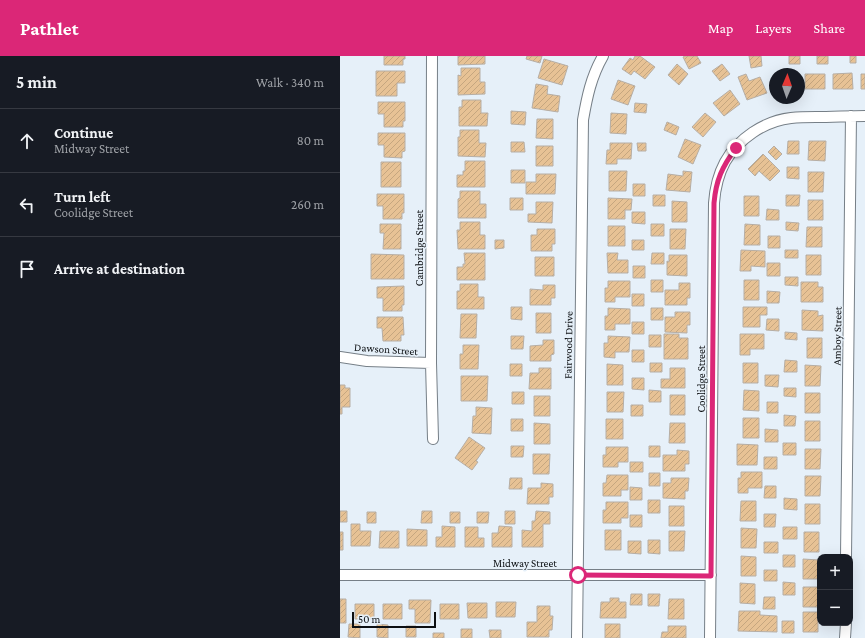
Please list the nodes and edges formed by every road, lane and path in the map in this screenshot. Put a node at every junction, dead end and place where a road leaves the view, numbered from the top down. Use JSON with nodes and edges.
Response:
{"nodes":[{"id":1,"x":432,"y":56,"type":"edge"},
{"id":2,"x":603,"y":56,"type":"edge"},
{"id":3,"x":851,"y":116,"type":"junction"},
{"id":4,"x":865,"y":116,"type":"edge"},
{"id":5,"x":340,"y":357,"type":"edge"},
{"id":6,"x":431,"y":363,"type":"junction"},
{"id":7,"x":433,"y":439,"type":"dead end"},
{"id":8,"x":846,"y":554,"type":"edge"},
{"id":9,"x":340,"y":575,"type":"edge"},
{"id":10,"x":578,"y":575,"type":"junction"},
{"id":11,"x":711,"y":576,"type":"junction"},
{"id":12,"x":846,"y":626,"type":"edge"},
{"id":13,"x":577,"y":638,"type":"edge"},
{"id":14,"x":710,"y":638,"type":"edge"},
{"id":15,"x":846,"y":638,"type":"edge"}],
"edges":[{"from":1,"to":6,"type":"street","name":"Cambridge Street"},
{"from":2,"to":10,"type":"street","name":"Fairwood Drive"},
{"from":3,"to":4,"type":"street","name":"Coolidge Street"},
{"from":3,"to":8,"type":"street","name":"Amboy Street"},
{"from":3,"to":11,"type":"street","name":"Coolidge Street"},
{"from":5,"to":6,"type":"street","name":"Dawson Street"},
{"from":6,"to":7,"type":"street","name":"Cambridge Street"},
{"from":9,"to":10,"type":"street","name":"Midway Street"},
{"from":10,"to":11,"type":"street","name":"Midway Street"},
{"from":10,"to":13,"type":"street","name":"Fairwood Drive"},
{"from":11,"to":14,"type":"street","name":"Coolidge Street"},
{"from":12,"to":15,"type":"street"}]}
